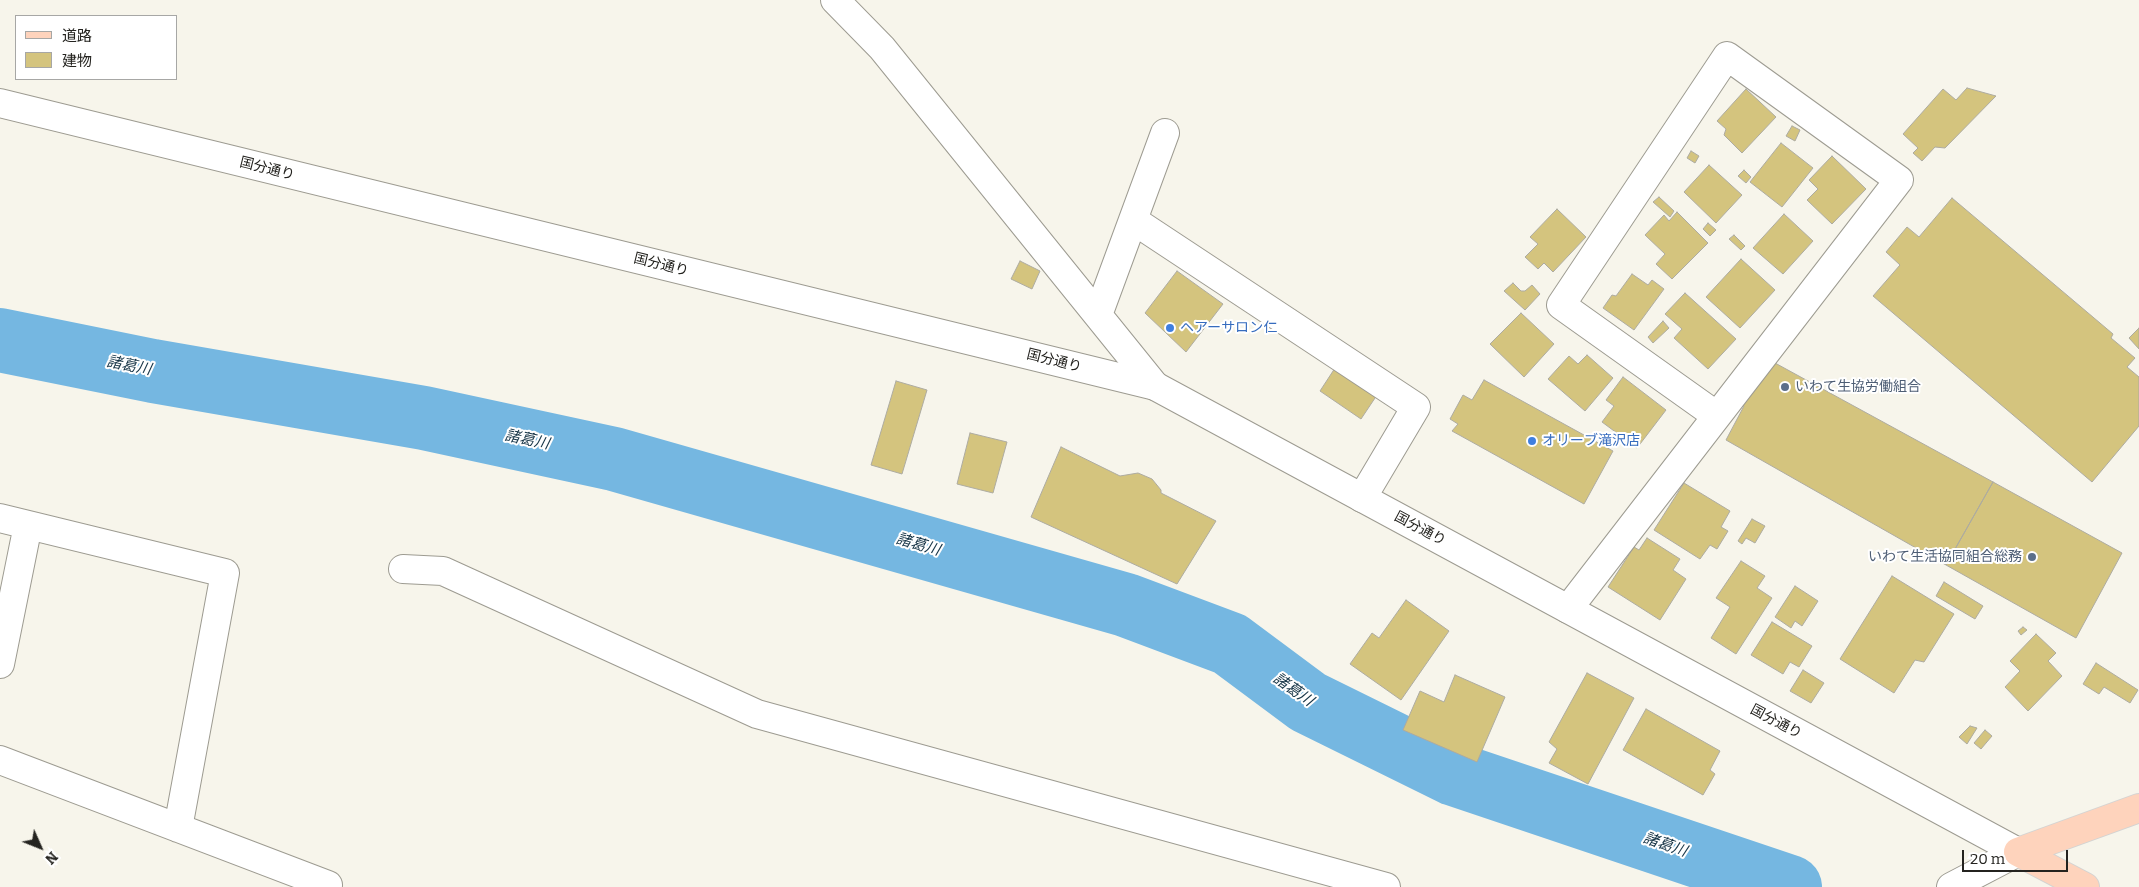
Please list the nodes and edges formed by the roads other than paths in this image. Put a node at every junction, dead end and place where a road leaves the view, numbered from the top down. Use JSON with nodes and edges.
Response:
{"nodes":[{"id":1,"x":835,"y":0,"type":"edge"},
{"id":2,"x":0,"y":104,"type":"edge"},
{"id":3,"x":1165,"y":133,"type":"dead end"},
{"id":4,"x":1133,"y":220,"type":"junction"},
{"id":5,"x":1098,"y":315,"type":"junction"},
{"id":6,"x":1155,"y":386,"type":"junction"},
{"id":7,"x":1717,"y":416,"type":"junction"},
{"id":8,"x":1362,"y":498,"type":"junction"},
{"id":9,"x":0,"y":518,"type":"edge"},
{"id":10,"x":28,"y":525,"type":"junction"},
{"id":11,"x":403,"y":569,"type":"dead end"},
{"id":12,"x":1568,"y":609,"type":"junction"},
{"id":13,"x":0,"y":664,"type":"edge"},
{"id":14,"x":0,"y":760,"type":"edge"},
{"id":15,"x":2139,"y":808,"type":"edge"},
{"id":16,"x":178,"y":828,"type":"junction"},
{"id":17,"x":2018,"y":852,"type":"junction"},
{"id":18,"x":328,"y":885,"type":"dead end"},
{"id":19,"x":1386,"y":887,"type":"edge"},
{"id":20,"x":1951,"y":887,"type":"edge"},
{"id":21,"x":2085,"y":887,"type":"edge"}],
"edges":[{"from":1,"to":5,"type":"street"},
{"from":2,"to":6,"type":"street","name":"国分通り"},
{"from":3,"to":4,"type":"street"},
{"from":4,"to":5,"type":"street"},
{"from":4,"to":8,"type":"street"},
{"from":5,"to":6,"type":"street"},
{"from":6,"to":8,"type":"street","name":"国分通り"},
{"from":7,"to":7,"type":"street"},
{"from":7,"to":12,"type":"street"},
{"from":8,"to":12,"type":"street","name":"国分通り"},
{"from":9,"to":10,"type":"street"},
{"from":10,"to":13,"type":"street"},
{"from":10,"to":16,"type":"street"},
{"from":11,"to":19,"type":"street"},
{"from":12,"to":17,"type":"street","name":"国分通り"},
{"from":14,"to":16,"type":"street"},
{"from":15,"to":17,"type":"main road"},
{"from":16,"to":18,"type":"street"},
{"from":17,"to":20,"type":"street"},
{"from":17,"to":21,"type":"main road"}]}
